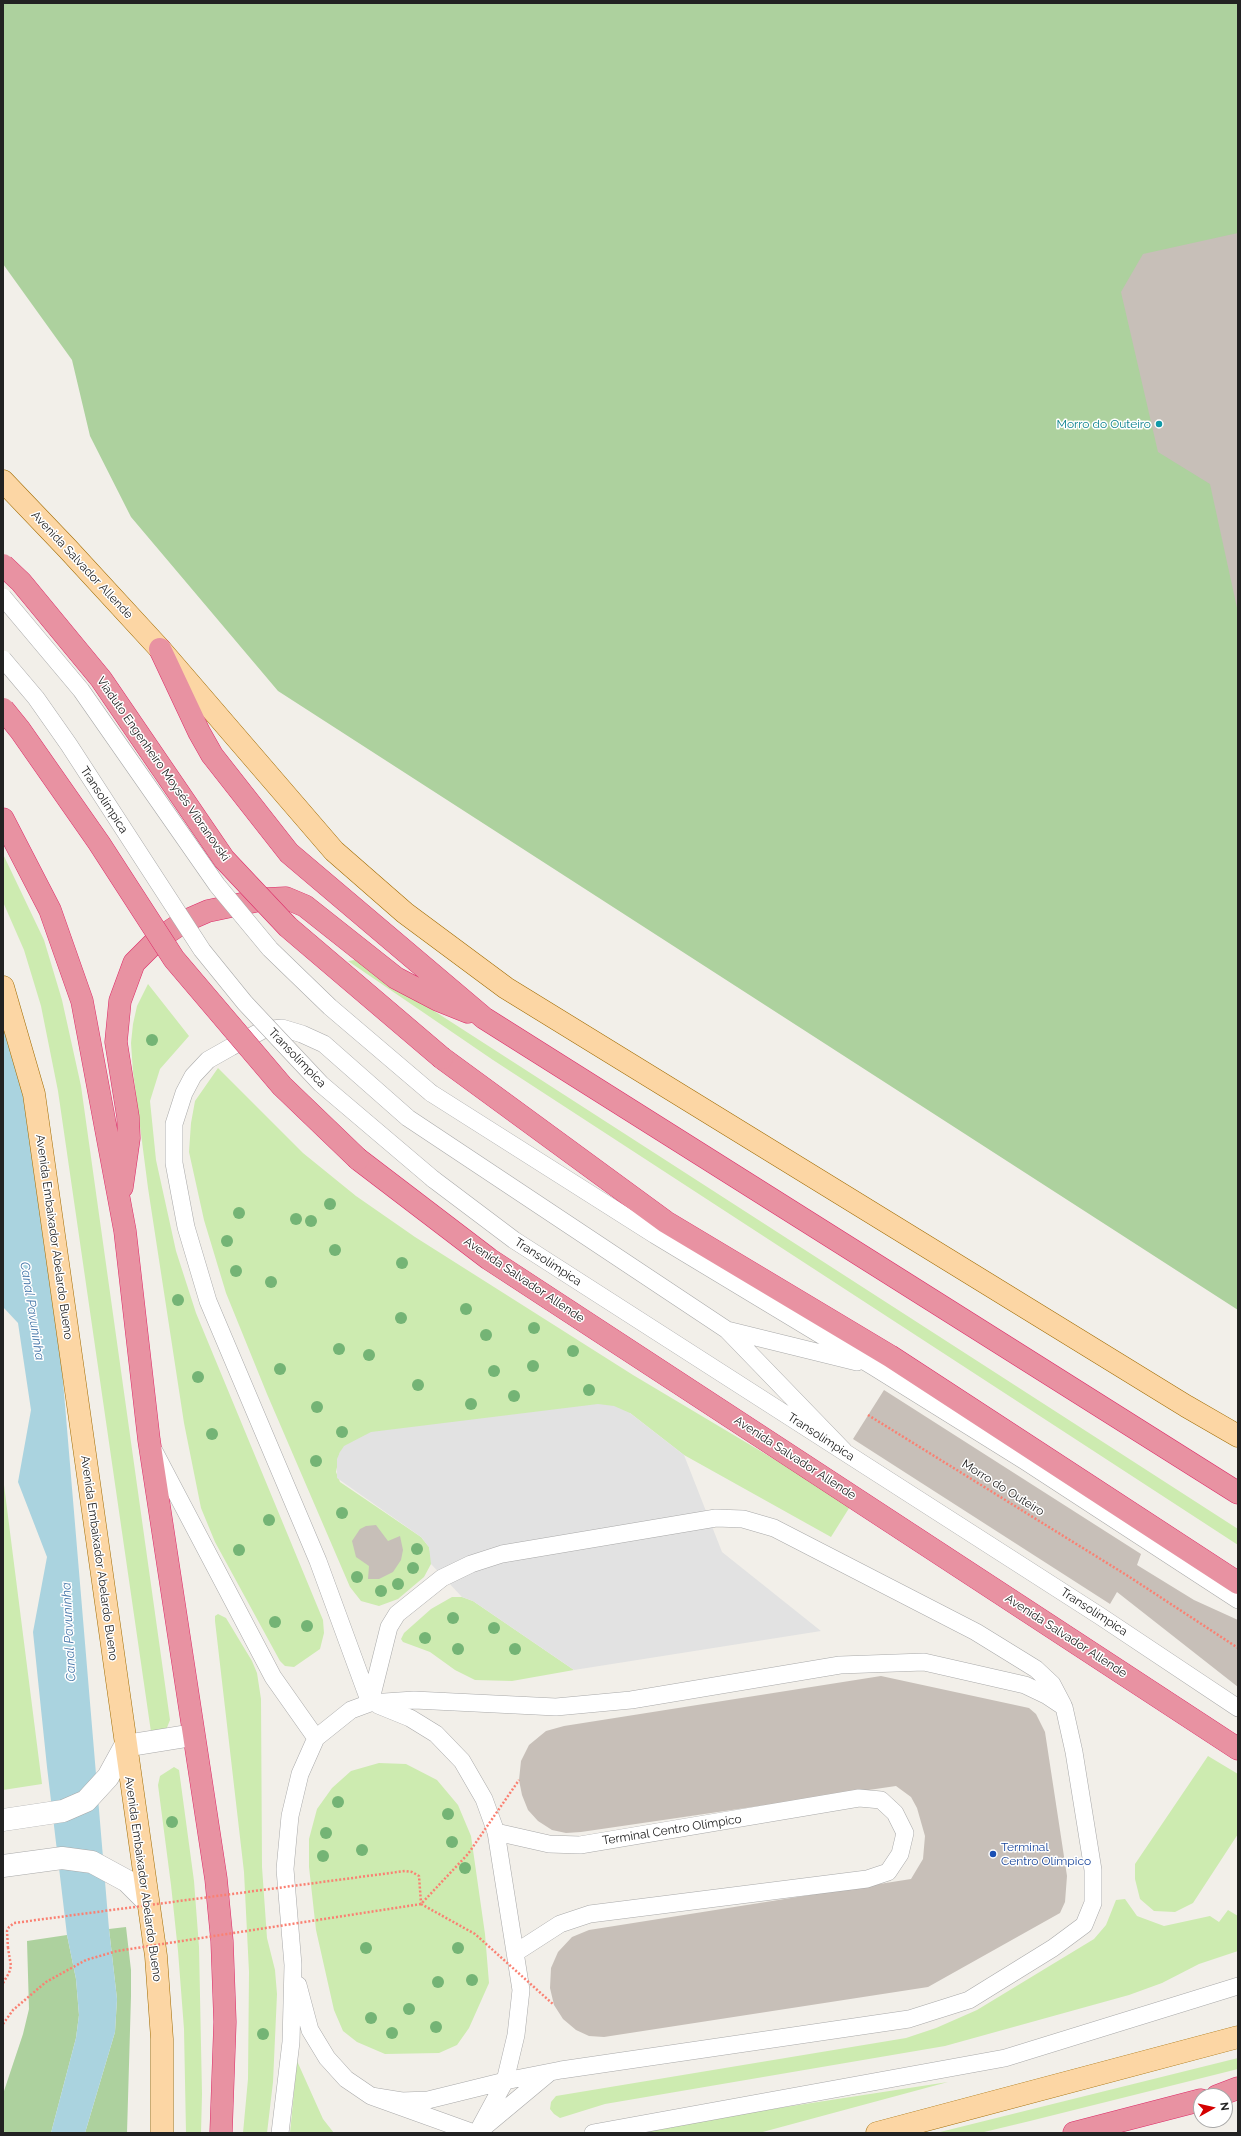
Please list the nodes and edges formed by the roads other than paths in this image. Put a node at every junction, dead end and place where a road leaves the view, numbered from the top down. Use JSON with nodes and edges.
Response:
{"nodes":[{"id":1,"x":3,"y":481,"type":"edge"},
{"id":2,"x":3,"y":564,"type":"edge"},
{"id":3,"x":3,"y":597,"type":"edge"},
{"id":4,"x":160,"y":649,"type":"junction"},
{"id":5,"x":3,"y":659,"type":"edge"},
{"id":6,"x":3,"y":709,"type":"edge"},
{"id":7,"x":3,"y":819,"type":"edge"},
{"id":8,"x":3,"y":987,"type":"edge"},
{"id":9,"x":484,"y":1018,"type":"junction"},
{"id":10,"x":119,"y":1204,"type":"junction"},
{"id":11,"x":727,"y":1330,"type":"junction"},
{"id":12,"x":874,"y":1367,"type":"junction"},
{"id":13,"x":1238,"y":1436,"type":"edge"},
{"id":14,"x":148,"y":1440,"type":"junction"},
{"id":15,"x":844,"y":1451,"type":"junction"},
{"id":16,"x":1238,"y":1493,"type":"edge"},
{"id":17,"x":1238,"y":1583,"type":"edge"},
{"id":18,"x":1238,"y":1600,"type":"edge"},
{"id":19,"x":370,"y":1703,"type":"junction"},
{"id":20,"x":1064,"y":1707,"type":"junction"},
{"id":21,"x":1238,"y":1708,"type":"edge"},
{"id":22,"x":193,"y":1735,"type":"junction"},
{"id":23,"x":316,"y":1738,"type":"junction"},
{"id":24,"x":125,"y":1746,"type":"junction"},
{"id":25,"x":1238,"y":1749,"type":"edge"},
{"id":26,"x":5,"y":1820,"type":"edge"},
{"id":27,"x":496,"y":1832,"type":"junction"},
{"id":28,"x":9,"y":1865,"type":"edge"},
{"id":29,"x":148,"y":1901,"type":"junction"},
{"id":30,"x":515,"y":1953,"type":"junction"},
{"id":31,"x":293,"y":1966,"type":"junction"},
{"id":32,"x":1238,"y":1986,"type":"edge"},
{"id":33,"x":1238,"y":2037,"type":"edge"},
{"id":34,"x":550,"y":2073,"type":"junction"},
{"id":35,"x":505,"y":2080,"type":"junction"},
{"id":36,"x":371,"y":2096,"type":"junction"},
{"id":37,"x":1193,"y":2102,"type":"edge"},
{"id":38,"x":880,"y":2132,"type":"edge"},
{"id":39,"x":162,"y":2133,"type":"edge"},
{"id":40,"x":221,"y":2133,"type":"edge"},
{"id":41,"x":280,"y":2133,"type":"edge"},
{"id":42,"x":476,"y":2133,"type":"edge"},
{"id":43,"x":593,"y":2133,"type":"edge"},
{"id":44,"x":1074,"y":2133,"type":"edge"}],
"edges":[{"from":1,"to":4,"type":"main road","name":"Avenida Salvador Allende"},
{"from":2,"to":17,"type":"highway","name":"Viaduto Engenheiro Moysés Vibranovski","bridge":true},
{"from":3,"to":12,"type":"lane","bridge":true},
{"from":4,"to":9,"type":"highway"},
{"from":4,"to":13,"type":"main road","name":"Avenida Salvador Allende"},
{"from":5,"to":15,"type":"lane","name":"Transolímpica","bridge":true},
{"from":6,"to":25,"type":"highway","name":"Avenida Salvador Allende","bridge":true},
{"from":7,"to":10,"type":"highway"},
{"from":8,"to":24,"type":"main road","name":"Avenida Embaixador Abelardo Bueno"},
{"from":9,"to":10,"type":"highway"},
{"from":9,"to":16,"type":"highway"},
{"from":10,"to":14,"type":"highway"},
{"from":11,"to":12,"type":"lane"},
{"from":11,"to":15,"type":"lane"},
{"from":11,"to":19,"type":"lane"},
{"from":12,"to":18,"type":"lane"},
{"from":14,"to":22,"type":"highway"},
{"from":14,"to":23,"type":"lane"},
{"from":15,"to":21,"type":"lane","name":"Transolímpica"},
{"from":19,"to":20,"type":"lane"},
{"from":19,"to":20,"type":"lane"},
{"from":19,"to":23,"type":"lane"},
{"from":19,"to":27,"type":"lane"},
{"from":20,"to":34,"type":"lane"},
{"from":22,"to":24,"type":"street"},
{"from":22,"to":40,"type":"highway"},
{"from":23,"to":31,"type":"lane"},
{"from":24,"to":26,"type":"street"},
{"from":24,"to":29,"type":"main road","name":"Avenida Embaixador Abelardo Bueno"},
{"from":27,"to":30,"type":"lane"},
{"from":27,"to":30,"type":"lane","name":"Terminal Centro Olímpico"},
{"from":28,"to":29,"type":"street"},
{"from":29,"to":39,"type":"main road","name":"Avenida Embaixador Abelardo Bueno"},
{"from":30,"to":35,"type":"lane"},
{"from":31,"to":36,"type":"lane"},
{"from":31,"to":41,"type":"lane"},
{"from":32,"to":43,"type":"lane"},
{"from":33,"to":38,"type":"main road"},
{"from":34,"to":35,"type":"lane"},
{"from":34,"to":42,"type":"lane"},
{"from":35,"to":36,"type":"lane"},
{"from":35,"to":42,"type":"lane"},
{"from":36,"to":42,"type":"lane"},
{"from":37,"to":44,"type":"highway"}]}
